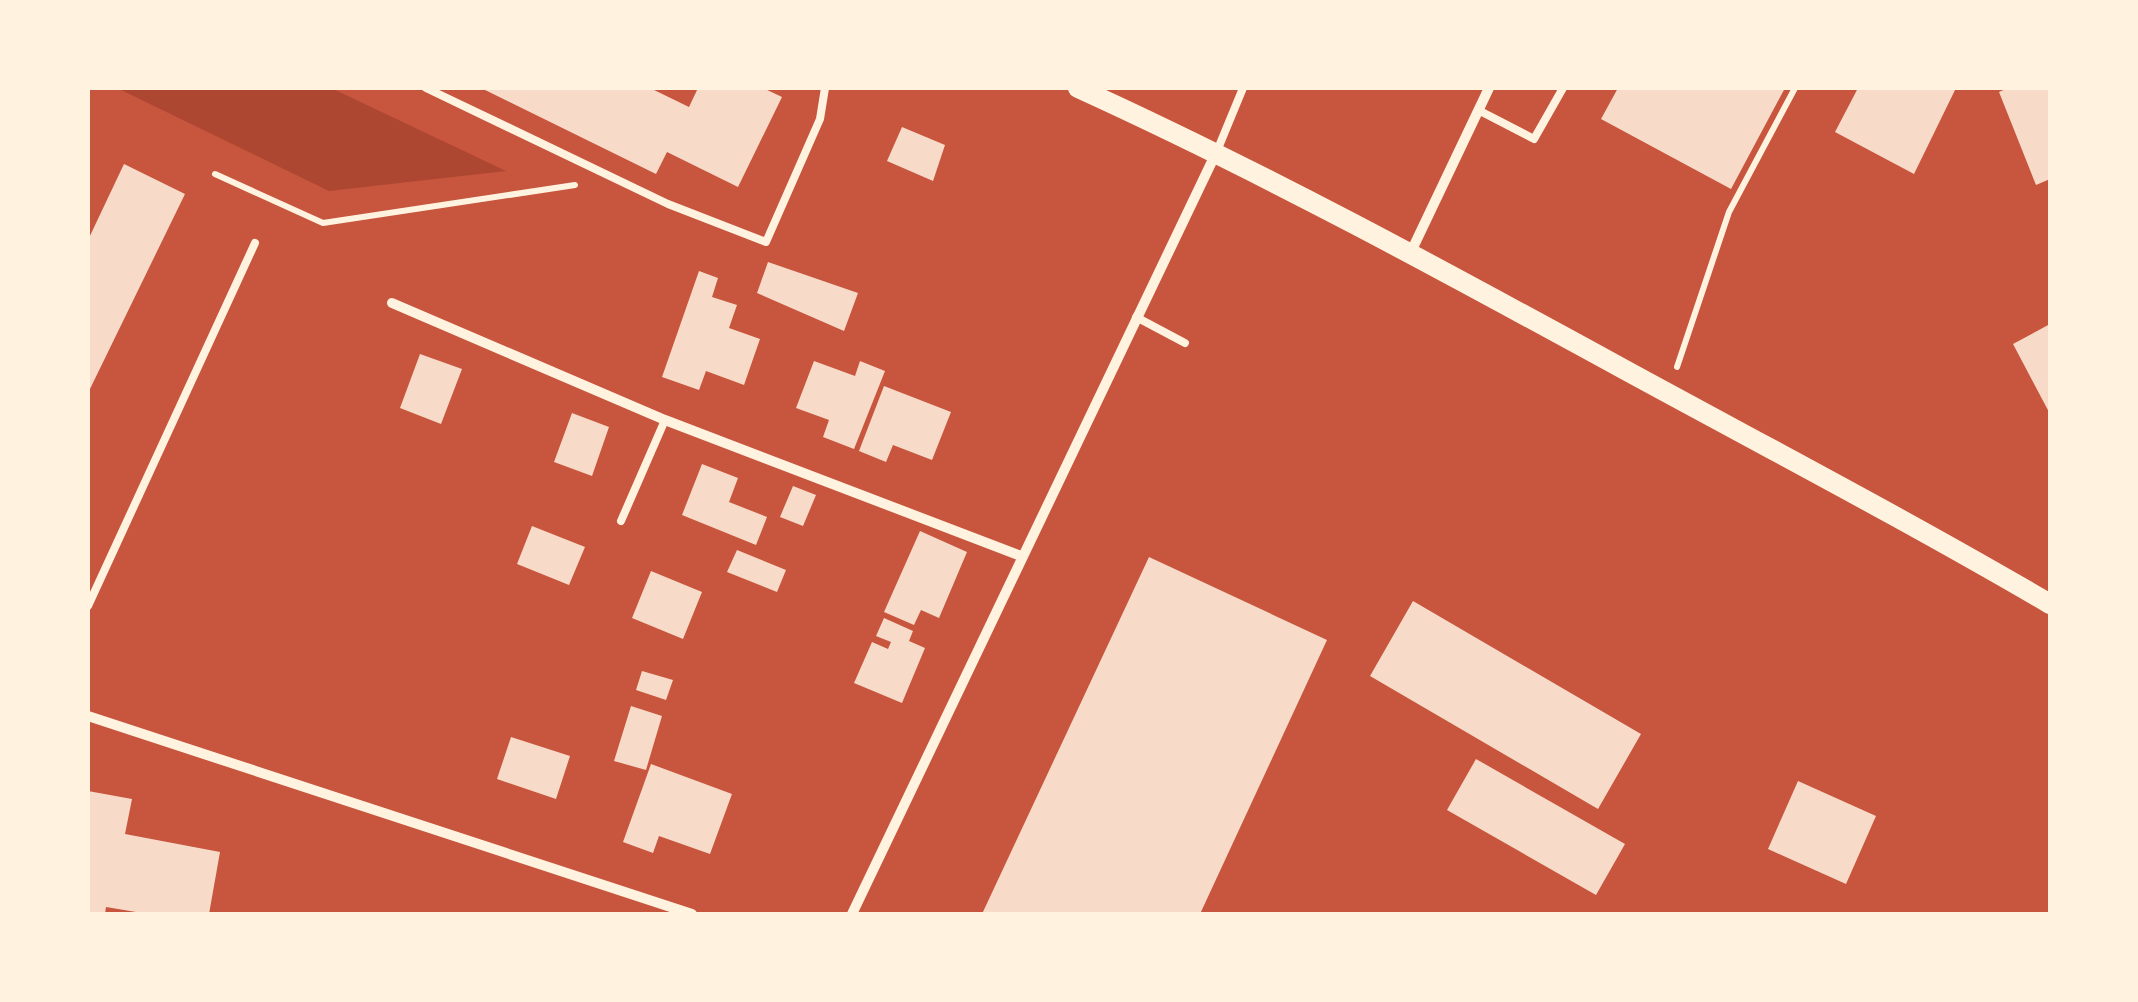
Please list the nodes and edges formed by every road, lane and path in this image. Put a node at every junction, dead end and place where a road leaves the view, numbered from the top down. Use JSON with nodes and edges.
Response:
{"nodes":[{"id":1,"x":426,"y":88,"type":"edge"},
{"id":2,"x":825,"y":88,"type":"edge"},
{"id":3,"x":1078,"y":88,"type":"edge"},
{"id":4,"x":1244,"y":88,"type":"edge"},
{"id":5,"x":1489,"y":88,"type":"edge"},
{"id":6,"x":1563,"y":88,"type":"edge"},
{"id":7,"x":1794,"y":88,"type":"edge"},
{"id":8,"x":1478,"y":110,"type":"junction"},
{"id":9,"x":1217,"y":152,"type":"junction"},
{"id":10,"x":215,"y":174,"type":"dead end"},
{"id":11,"x":616,"y":179,"type":"junction"},
{"id":12,"x":254,"y":244,"type":"dead end"},
{"id":13,"x":1409,"y":255,"type":"junction"},
{"id":14,"x":392,"y":304,"type":"dead end"},
{"id":15,"x":1136,"y":317,"type":"junction"},
{"id":16,"x":1185,"y":343,"type":"dead end"},
{"id":17,"x":1668,"y":394,"type":"junction"},
{"id":18,"x":665,"y":420,"type":"junction"},
{"id":19,"x":621,"y":521,"type":"dead end"},
{"id":20,"x":1020,"y":556,"type":"junction"},
{"id":21,"x":2050,"y":604,"type":"edge"},
{"id":22,"x":88,"y":606,"type":"edge"},
{"id":23,"x":88,"y":716,"type":"edge"},
{"id":24,"x":692,"y":914,"type":"edge"},
{"id":25,"x":852,"y":914,"type":"edge"}],
"edges":[{"from":1,"to":11,"type":"lane"},
{"from":2,"to":11,"type":"lane"},
{"from":3,"to":9,"type":"main road"},
{"from":4,"to":9,"type":"lane"},
{"from":5,"to":8,"type":"street"},
{"from":6,"to":8,"type":"lane"},
{"from":7,"to":17,"type":"path"},
{"from":8,"to":13,"type":"street"},
{"from":9,"to":13,"type":"main road"},
{"from":9,"to":15,"type":"street"},
{"from":10,"to":11,"type":"path"},
{"from":12,"to":22,"type":"lane"},
{"from":13,"to":17,"type":"main road"},
{"from":14,"to":18,"type":"street"},
{"from":15,"to":16,"type":"lane"},
{"from":15,"to":20,"type":"street"},
{"from":17,"to":21,"type":"main road"},
{"from":18,"to":19,"type":"lane"},
{"from":18,"to":20,"type":"street"},
{"from":20,"to":25,"type":"street"},
{"from":23,"to":24,"type":"street"}]}
